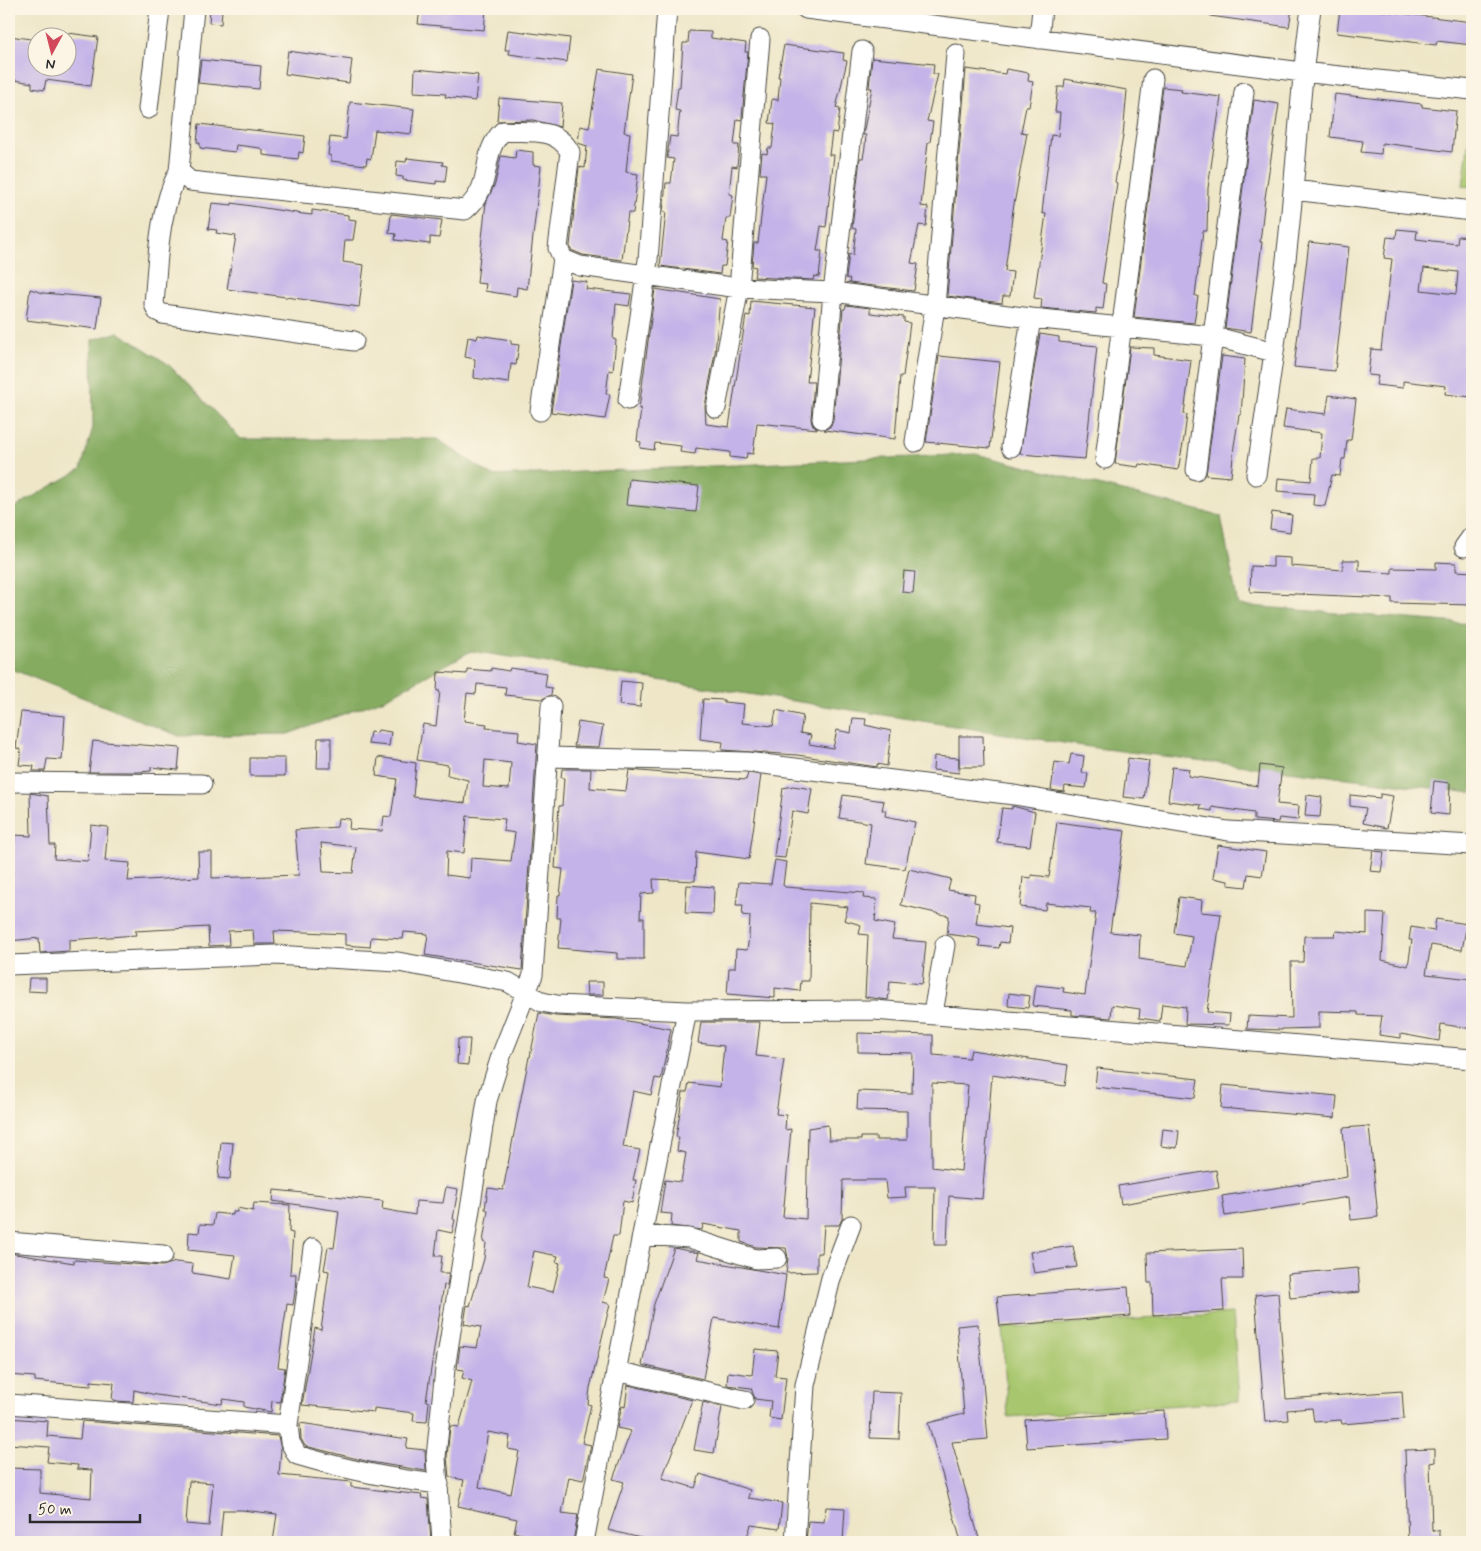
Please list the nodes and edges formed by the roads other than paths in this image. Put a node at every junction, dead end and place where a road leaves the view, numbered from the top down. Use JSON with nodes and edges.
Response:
{"nodes":[{"id":1,"x":160,"y":9,"type":"edge"},
{"id":2,"x":194,"y":9,"type":"edge"},
{"id":3,"x":667,"y":9,"type":"edge"},
{"id":4,"x":806,"y":9,"type":"edge"},
{"id":5,"x":1042,"y":9,"type":"edge"},
{"id":6,"x":1311,"y":9,"type":"edge"},
{"id":7,"x":760,"y":39,"type":"dead end"},
{"id":8,"x":1039,"y":40,"type":"junction"},
{"id":9,"x":862,"y":51,"type":"dead end"},
{"id":10,"x":956,"y":54,"type":"dead end"},
{"id":11,"x":1302,"y":72,"type":"junction"},
{"id":12,"x":1153,"y":79,"type":"dead end"},
{"id":13,"x":1472,"y":90,"type":"edge"},
{"id":14,"x":1244,"y":92,"type":"dead end"},
{"id":15,"x":148,"y":109,"type":"dead end"},
{"id":16,"x":179,"y":171,"type":"junction"},
{"id":17,"x":1294,"y":190,"type":"junction"},
{"id":18,"x":1472,"y":211,"type":"edge"},
{"id":19,"x":563,"y":259,"type":"junction"},
{"id":20,"x":645,"y":275,"type":"junction"},
{"id":21,"x":739,"y":288,"type":"junction"},
{"id":22,"x":833,"y":292,"type":"junction"},
{"id":23,"x":935,"y":306,"type":"junction"},
{"id":24,"x":1031,"y":318,"type":"junction"},
{"id":25,"x":1121,"y":326,"type":"junction"},
{"id":26,"x":1212,"y":336,"type":"junction"},
{"id":27,"x":354,"y":341,"type":"dead end"},
{"id":28,"x":1274,"y":352,"type":"junction"},
{"id":29,"x":628,"y":400,"type":"dead end"},
{"id":30,"x":716,"y":408,"type":"dead end"},
{"id":31,"x":540,"y":412,"type":"dead end"},
{"id":32,"x":822,"y":419,"type":"dead end"},
{"id":33,"x":915,"y":442,"type":"dead end"},
{"id":34,"x":1010,"y":447,"type":"dead end"},
{"id":35,"x":1105,"y":459,"type":"dead end"},
{"id":36,"x":1196,"y":470,"type":"dead end"},
{"id":37,"x":1256,"y":475,"type":"dead end"},
{"id":38,"x":551,"y":706,"type":"dead end"},
{"id":39,"x":549,"y":757,"type":"junction"},
{"id":40,"x":9,"y":782,"type":"edge"},
{"id":41,"x":202,"y":784,"type":"dead end"},
{"id":42,"x":1472,"y":845,"type":"edge"},
{"id":43,"x":945,"y":945,"type":"dead end"},
{"id":44,"x":9,"y":965,"type":"edge"},
{"id":45,"x":526,"y":993,"type":"junction"},
{"id":46,"x":687,"y":1011,"type":"junction"},
{"id":47,"x":933,"y":1013,"type":"junction"},
{"id":48,"x":1472,"y":1060,"type":"edge"},
{"id":49,"x":851,"y":1225,"type":"dead end"},
{"id":50,"x":642,"y":1235,"type":"junction"},
{"id":51,"x":9,"y":1242,"type":"edge"},
{"id":52,"x":313,"y":1248,"type":"dead end"},
{"id":53,"x":163,"y":1255,"type":"dead end"},
{"id":54,"x":777,"y":1258,"type":"dead end"},
{"id":55,"x":616,"y":1371,"type":"junction"},
{"id":56,"x":744,"y":1400,"type":"dead end"},
{"id":57,"x":9,"y":1404,"type":"edge"},
{"id":58,"x":288,"y":1425,"type":"junction"},
{"id":59,"x":439,"y":1484,"type":"junction"},
{"id":60,"x":442,"y":1542,"type":"edge"},
{"id":61,"x":584,"y":1542,"type":"edge"},
{"id":62,"x":795,"y":1542,"type":"edge"}],
"edges":[{"from":1,"to":15,"type":"street"},
{"from":2,"to":16,"type":"street"},
{"from":3,"to":20,"type":"street"},
{"from":4,"to":8,"type":"street"},
{"from":5,"to":8,"type":"street"},
{"from":6,"to":11,"type":"street"},
{"from":7,"to":21,"type":"street"},
{"from":8,"to":11,"type":"street"},
{"from":9,"to":22,"type":"street"},
{"from":10,"to":23,"type":"street"},
{"from":11,"to":13,"type":"street"},
{"from":11,"to":17,"type":"street"},
{"from":12,"to":25,"type":"street"},
{"from":14,"to":26,"type":"street"},
{"from":16,"to":19,"type":"street"},
{"from":16,"to":27,"type":"street"},
{"from":17,"to":18,"type":"street"},
{"from":17,"to":28,"type":"street"},
{"from":19,"to":20,"type":"street"},
{"from":19,"to":31,"type":"street"},
{"from":20,"to":21,"type":"street"},
{"from":20,"to":29,"type":"street"},
{"from":21,"to":22,"type":"street"},
{"from":21,"to":30,"type":"street"},
{"from":22,"to":23,"type":"street"},
{"from":22,"to":32,"type":"street"},
{"from":23,"to":24,"type":"street"},
{"from":23,"to":33,"type":"street"},
{"from":24,"to":25,"type":"street"},
{"from":24,"to":34,"type":"street"},
{"from":25,"to":26,"type":"street"},
{"from":25,"to":35,"type":"street"},
{"from":26,"to":28,"type":"street"},
{"from":26,"to":36,"type":"street"},
{"from":28,"to":37,"type":"street"},
{"from":38,"to":39,"type":"street"},
{"from":39,"to":42,"type":"street"},
{"from":39,"to":45,"type":"street"},
{"from":40,"to":41,"type":"street"},
{"from":43,"to":47,"type":"street"},
{"from":44,"to":45,"type":"street"},
{"from":45,"to":46,"type":"street"},
{"from":45,"to":59,"type":"street"},
{"from":46,"to":47,"type":"street"},
{"from":46,"to":50,"type":"street"},
{"from":47,"to":48,"type":"street"},
{"from":49,"to":62,"type":"street"},
{"from":50,"to":54,"type":"street"},
{"from":50,"to":55,"type":"street"},
{"from":51,"to":53,"type":"street"},
{"from":52,"to":58,"type":"street"},
{"from":55,"to":56,"type":"street"},
{"from":55,"to":61,"type":"street"},
{"from":57,"to":58,"type":"street"},
{"from":58,"to":59,"type":"street"},
{"from":59,"to":60,"type":"street"}]}
